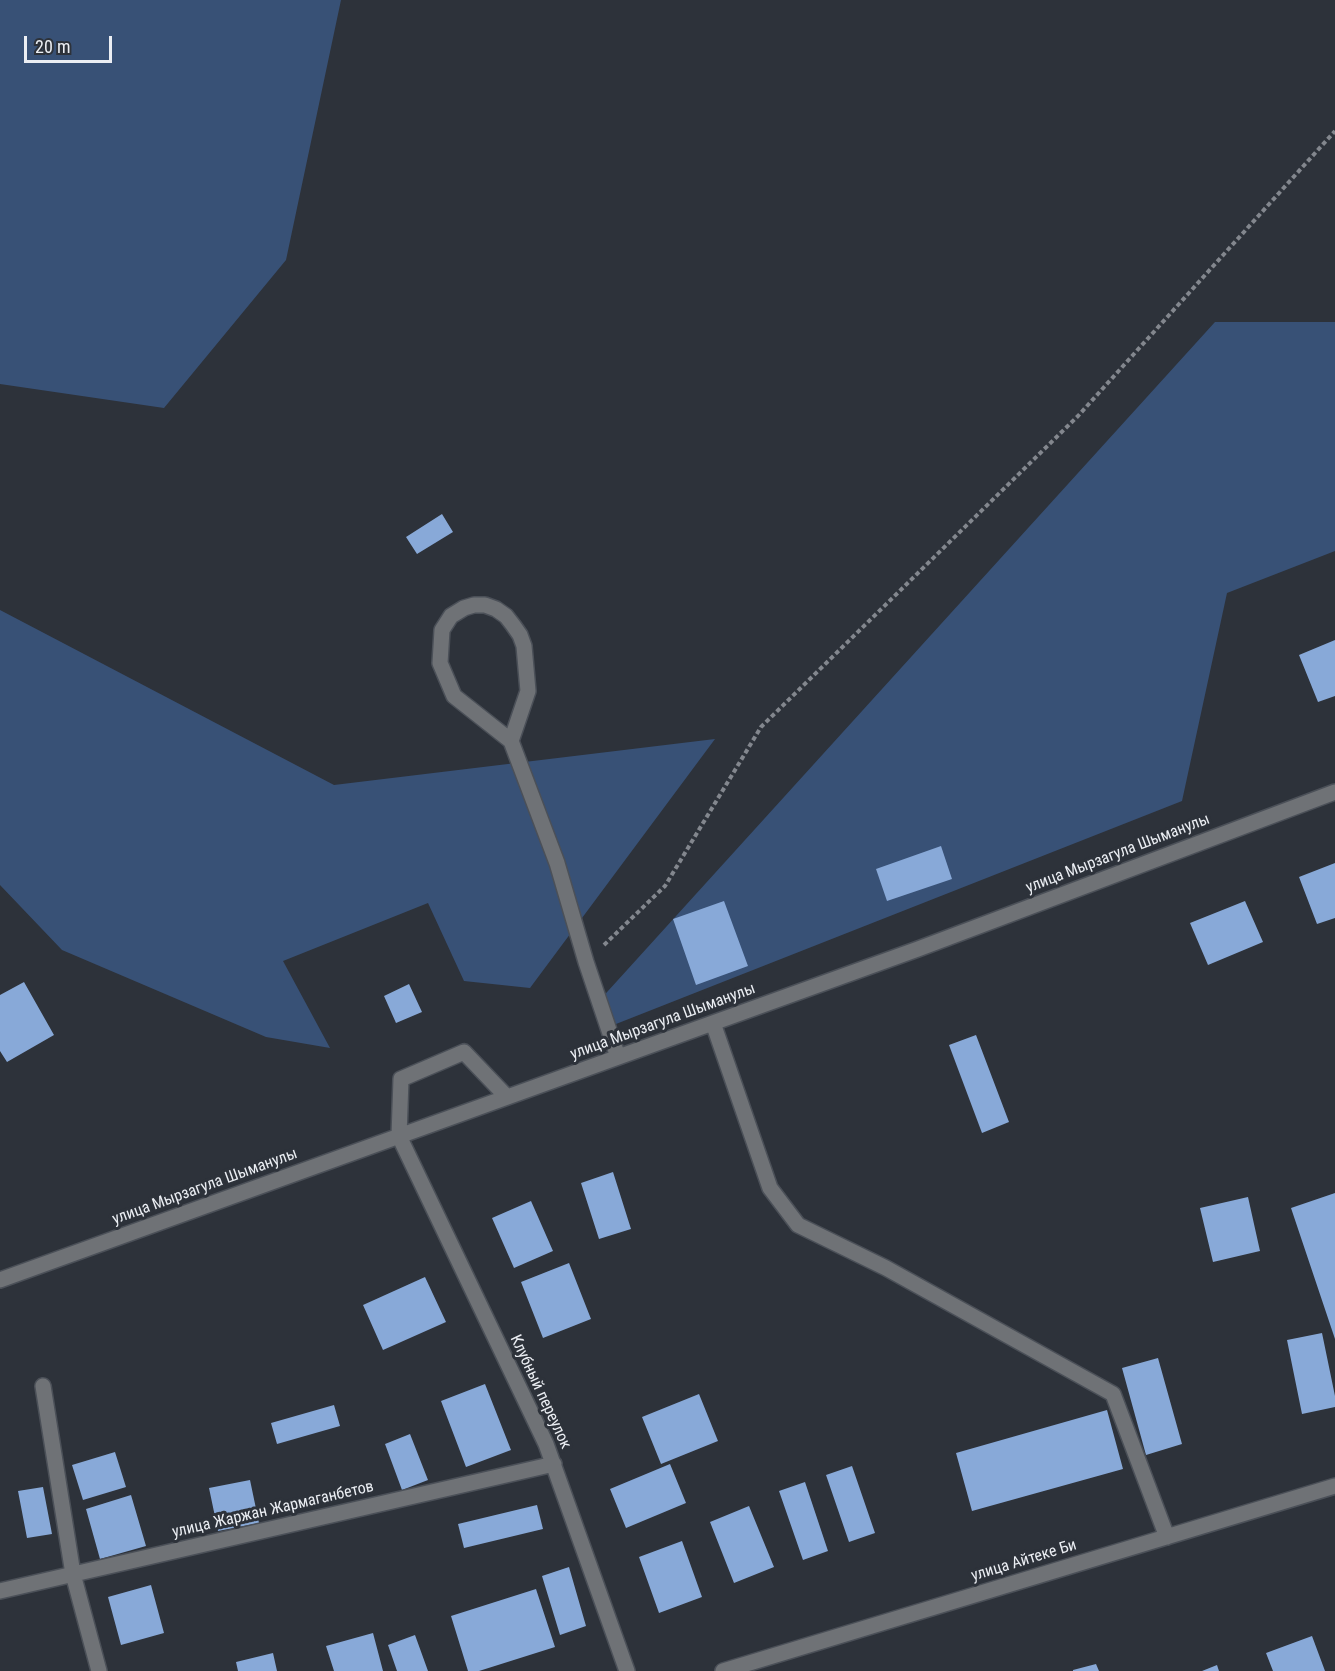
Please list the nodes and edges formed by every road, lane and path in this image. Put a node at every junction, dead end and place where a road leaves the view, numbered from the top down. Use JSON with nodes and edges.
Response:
{"nodes":[{"id":1,"x":1335,"y":131,"type":"edge"},
{"id":2,"x":511,"y":741,"type":"junction"},
{"id":3,"x":1335,"y":792,"type":"edge"},
{"id":4,"x":586,"y":962,"type":"junction"},
{"id":5,"x":713,"y":1023,"type":"junction"},
{"id":6,"x":618,"y":1057,"type":"junction"},
{"id":7,"x":506,"y":1096,"type":"junction"},
{"id":8,"x":399,"y":1136,"type":"junction"},
{"id":9,"x":0,"y":1280,"type":"edge"},
{"id":10,"x":43,"y":1386,"type":"dead end"},
{"id":11,"x":554,"y":1464,"type":"junction"},
{"id":12,"x":1335,"y":1486,"type":"edge"},
{"id":13,"x":1167,"y":1537,"type":"junction"},
{"id":14,"x":73,"y":1574,"type":"junction"},
{"id":15,"x":0,"y":1591,"type":"edge"},
{"id":16,"x":99,"y":1671,"type":"edge"},
{"id":17,"x":627,"y":1671,"type":"edge"},
{"id":18,"x":723,"y":1671,"type":"edge"}],
"edges":[{"from":1,"to":4,"type":"path"},
{"from":2,"to":2,"type":"street"},
{"from":2,"to":4,"type":"street"},
{"from":3,"to":5,"type":"street","name":"улица Мырзагула Шыманулы"},
{"from":4,"to":6,"type":"street"},
{"from":5,"to":6,"type":"street","name":"улица Мырзагула Шыманулы"},
{"from":5,"to":13,"type":"street"},
{"from":6,"to":7,"type":"street","name":"улица Мырзагула Шыманулы"},
{"from":7,"to":8,"type":"street","name":"улица Мырзагула Шыманулы"},
{"from":7,"to":8,"type":"street"},
{"from":8,"to":9,"type":"street","name":"улица Мырзагула Шыманулы"},
{"from":8,"to":11,"type":"street","name":"Клубный переулок"},
{"from":10,"to":14,"type":"street"},
{"from":11,"to":14,"type":"street","name":"улица Жаржан Жармаганбетов"},
{"from":11,"to":17,"type":"street","name":"Клубный переулок"},
{"from":12,"to":13,"type":"street","name":"улица Айтеке Би"},
{"from":13,"to":18,"type":"street","name":"улица Айтеке Би"},
{"from":14,"to":15,"type":"street","name":"улица Жаржан Жармаганбетов"},
{"from":14,"to":16,"type":"street"}]}
